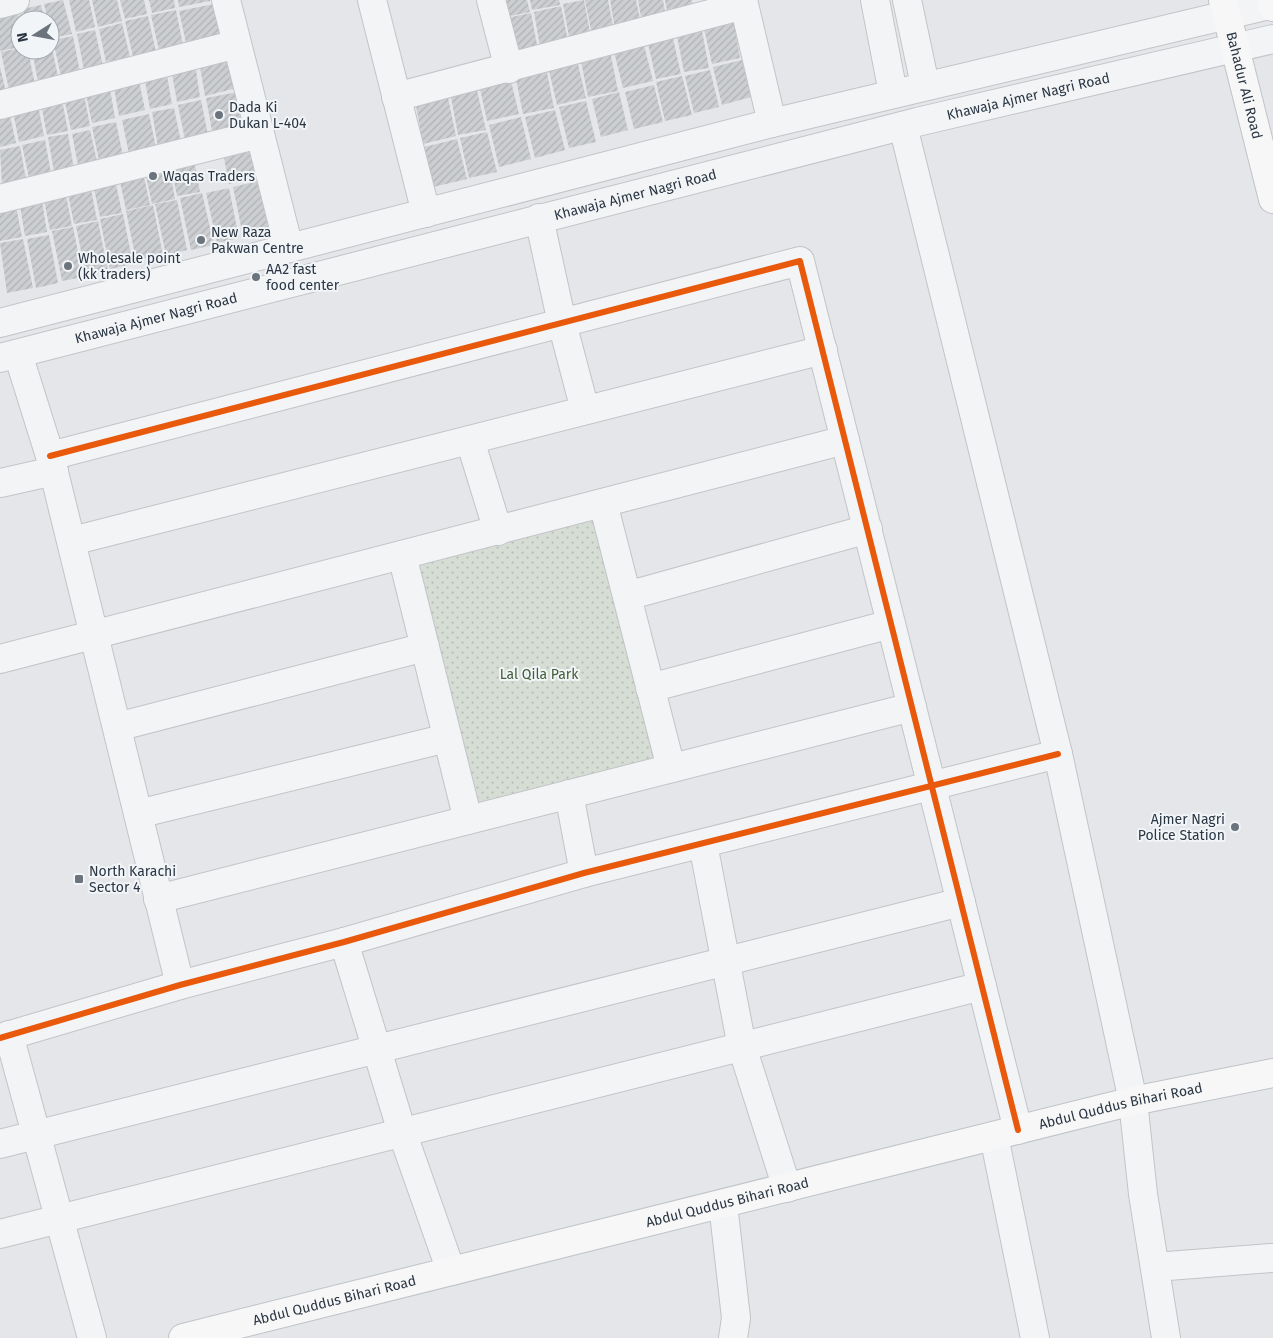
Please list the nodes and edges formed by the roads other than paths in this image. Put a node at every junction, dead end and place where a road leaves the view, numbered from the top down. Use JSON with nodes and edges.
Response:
{"nodes":[{"id":1,"x":15,"y":0,"type":"edge"},
{"id":2,"x":226,"y":0,"type":"edge"},
{"id":3,"x":372,"y":0,"type":"edge"},
{"id":4,"x":491,"y":0,"type":"edge"},
{"id":5,"x":875,"y":0,"type":"edge"},
{"id":6,"x":907,"y":0,"type":"edge"},
{"id":7,"x":744,"y":2,"type":"edge"},
{"id":8,"x":0,"y":4,"type":"edge"},
{"id":9,"x":1272,"y":4,"type":"edge"},
{"id":10,"x":1225,"y":7,"type":"edge"},
{"id":11,"x":1273,"y":39,"type":"edge"},
{"id":12,"x":236,"y":44,"type":"junction"},
{"id":13,"x":1235,"y":48,"type":"junction"},
{"id":14,"x":509,"y":69,"type":"junction"},
{"id":15,"x":925,"y":85,"type":"junction"},
{"id":16,"x":893,"y":93,"type":"junction"},
{"id":17,"x":396,"y":97,"type":"junction"},
{"id":18,"x":0,"y":105,"type":"edge"},
{"id":19,"x":772,"y":123,"type":"junction"},
{"id":20,"x":903,"y":126,"type":"junction"},
{"id":21,"x":259,"y":134,"type":"junction"},
{"id":22,"x":0,"y":199,"type":"edge"},
{"id":23,"x":1273,"y":199,"type":"edge"},
{"id":24,"x":426,"y":213,"type":"junction"},
{"id":25,"x":539,"y":218,"type":"junction"},
{"id":26,"x":289,"y":248,"type":"junction"},
{"id":27,"x":0,"y":323,"type":"edge"},
{"id":28,"x":562,"y":323,"type":"junction"},
{"id":29,"x":823,"y":350,"type":"junction"},
{"id":30,"x":9,"y":356,"type":"edge"},
{"id":31,"x":585,"y":410,"type":"junction"},
{"id":32,"x":470,"y":440,"type":"junction"},
{"id":33,"x":845,"y":440,"type":"junction"},
{"id":34,"x":52,"y":464,"type":"junction"},
{"id":35,"x":0,"y":483,"type":"edge"},
{"id":36,"x":603,"y":503,"type":"junction"},
{"id":37,"x":868,"y":529,"type":"junction"},
{"id":38,"x":498,"y":531,"type":"junction"},
{"id":39,"x":72,"y":542,"type":"junction"},
{"id":40,"x":402,"y":555,"type":"junction"},
{"id":41,"x":626,"y":596,"type":"junction"},
{"id":42,"x":891,"y":624,"type":"junction"},
{"id":43,"x":96,"y":634,"type":"junction"},
{"id":44,"x":425,"y":647,"type":"junction"},
{"id":45,"x":0,"y":659,"type":"edge"},
{"id":46,"x":650,"y":688,"type":"junction"},
{"id":47,"x":912,"y":707,"type":"junction"},
{"id":48,"x":117,"y":727,"type":"junction"},
{"id":49,"x":447,"y":738,"type":"junction"},
{"id":50,"x":1058,"y":754,"type":"junction"},
{"id":51,"x":670,"y":768,"type":"junction"},
{"id":52,"x":932,"y":786,"type":"junction"},
{"id":53,"x":569,"y":794,"type":"junction"},
{"id":54,"x":138,"y":814,"type":"junction"},
{"id":55,"x":468,"y":820,"type":"junction"},
{"id":56,"x":703,"y":844,"type":"junction"},
{"id":57,"x":584,"y":873,"type":"junction"},
{"id":58,"x":158,"y":899,"type":"junction"},
{"id":59,"x":961,"y":902,"type":"junction"},
{"id":60,"x":344,"y":942,"type":"junction"},
{"id":61,"x":726,"y":961,"type":"junction"},
{"id":62,"x":180,"y":985,"type":"junction"},
{"id":63,"x":982,"y":986,"type":"junction"},
{"id":64,"x":4,"y":1036,"type":"edge"},
{"id":65,"x":742,"y":1047,"type":"junction"},
{"id":66,"x":376,"y":1049,"type":"junction"},
{"id":67,"x":1273,"y":1073,"type":"edge"},
{"id":68,"x":1133,"y":1100,"type":"junction"},
{"id":69,"x":402,"y":1132,"type":"junction"},
{"id":70,"x":1006,"y":1133,"type":"junction"},
{"id":71,"x":37,"y":1134,"type":"junction"},
{"id":72,"x":0,"y":1144,"type":"edge"},
{"id":73,"x":787,"y":1188,"type":"junction"},
{"id":74,"x":723,"y":1204,"type":"junction"},
{"id":75,"x":60,"y":1219,"type":"junction"},
{"id":76,"x":0,"y":1234,"type":"edge"},
{"id":77,"x":1271,"y":1258,"type":"dead end"},
{"id":78,"x":1155,"y":1267,"type":"junction"},
{"id":79,"x":451,"y":1272,"type":"junction"},
{"id":80,"x":92,"y":1338,"type":"edge"},
{"id":81,"x":183,"y":1338,"type":"edge"},
{"id":82,"x":733,"y":1338,"type":"edge"},
{"id":83,"x":1035,"y":1338,"type":"edge"},
{"id":84,"x":1166,"y":1338,"type":"edge"}],
"edges":[{"from":1,"to":8,"type":"street"},
{"from":2,"to":12,"type":"street"},
{"from":3,"to":17,"type":"street"},
{"from":4,"to":14,"type":"street"},
{"from":5,"to":16,"type":"street"},
{"from":6,"to":15,"type":"street"},
{"from":7,"to":14,"type":"street"},
{"from":7,"to":19,"type":"street"},
{"from":9,"to":10,"type":"street"},
{"from":10,"to":13,"type":"main road","name":"Bahadur Ali Road"},
{"from":10,"to":15,"type":"street"},
{"from":11,"to":13,"type":"street","name":"Khawaja Ajmer Nagri Road"},
{"from":12,"to":18,"type":"street"},
{"from":12,"to":21,"type":"street"},
{"from":13,"to":20,"type":"street","name":"Khawaja Ajmer Nagri Road"},
{"from":13,"to":23,"type":"main road","name":"Bahadur Ali Road"},
{"from":14,"to":17,"type":"street"},
{"from":15,"to":16,"type":"street"},
{"from":16,"to":19,"type":"street"},
{"from":17,"to":24,"type":"street"},
{"from":19,"to":24,"type":"street"},
{"from":20,"to":25,"type":"street","name":"Khawaja Ajmer Nagri Road"},
{"from":20,"to":50,"type":"street"},
{"from":21,"to":22,"type":"street"},
{"from":21,"to":26,"type":"street"},
{"from":24,"to":26,"type":"street"},
{"from":25,"to":28,"type":"street"},
{"from":25,"to":30,"type":"street","name":"Khawaja Ajmer Nagri Road"},
{"from":26,"to":27,"type":"street"},
{"from":28,"to":29,"type":"street"},
{"from":28,"to":31,"type":"street"},
{"from":28,"to":34,"type":"street"},
{"from":29,"to":31,"type":"street"},
{"from":29,"to":33,"type":"street"},
{"from":30,"to":34,"type":"street"},
{"from":31,"to":32,"type":"street"},
{"from":32,"to":38,"type":"street"},
{"from":32,"to":39,"type":"street"},
{"from":33,"to":36,"type":"street"},
{"from":33,"to":37,"type":"street"},
{"from":34,"to":35,"type":"street"},
{"from":34,"to":39,"type":"street"},
{"from":36,"to":38,"type":"street"},
{"from":36,"to":41,"type":"street"},
{"from":37,"to":41,"type":"street"},
{"from":37,"to":42,"type":"street"},
{"from":38,"to":40,"type":"street"},
{"from":39,"to":43,"type":"street"},
{"from":40,"to":43,"type":"street"},
{"from":40,"to":44,"type":"street"},
{"from":41,"to":46,"type":"street"},
{"from":42,"to":46,"type":"street"},
{"from":42,"to":47,"type":"street"},
{"from":43,"to":45,"type":"street"},
{"from":43,"to":48,"type":"street"},
{"from":44,"to":48,"type":"street"},
{"from":44,"to":49,"type":"street"},
{"from":46,"to":51,"type":"street"},
{"from":47,"to":51,"type":"street"},
{"from":47,"to":52,"type":"street"},
{"from":48,"to":54,"type":"street"},
{"from":49,"to":54,"type":"street"},
{"from":49,"to":55,"type":"street"},
{"from":50,"to":52,"type":"street"},
{"from":50,"to":68,"type":"street"},
{"from":51,"to":53,"type":"street"},
{"from":52,"to":56,"type":"street"},
{"from":52,"to":59,"type":"street"},
{"from":53,"to":55,"type":"street"},
{"from":53,"to":57,"type":"street"},
{"from":54,"to":58,"type":"street"},
{"from":55,"to":58,"type":"street"},
{"from":56,"to":57,"type":"street"},
{"from":56,"to":61,"type":"street"},
{"from":57,"to":60,"type":"street"},
{"from":58,"to":62,"type":"street"},
{"from":59,"to":61,"type":"street"},
{"from":59,"to":63,"type":"street"},
{"from":60,"to":62,"type":"street"},
{"from":60,"to":66,"type":"street"},
{"from":61,"to":65,"type":"street"},
{"from":61,"to":66,"type":"street"},
{"from":62,"to":64,"type":"street"},
{"from":63,"to":65,"type":"street"},
{"from":63,"to":70,"type":"street"},
{"from":64,"to":71,"type":"street"},
{"from":65,"to":69,"type":"street"},
{"from":65,"to":73,"type":"street"},
{"from":66,"to":69,"type":"street"},
{"from":66,"to":71,"type":"street"},
{"from":67,"to":68,"type":"main road","name":"Abdul Quddus Bihari Road"},
{"from":68,"to":70,"type":"main road","name":"Abdul Quddus Bihari Road"},
{"from":68,"to":78,"type":"street"},
{"from":69,"to":75,"type":"street"},
{"from":69,"to":79,"type":"street"},
{"from":70,"to":73,"type":"main road","name":"Abdul Quddus Bihari Road"},
{"from":70,"to":83,"type":"street"},
{"from":71,"to":72,"type":"street"},
{"from":71,"to":75,"type":"street"},
{"from":73,"to":74,"type":"main road","name":"Abdul Quddus Bihari Road"},
{"from":74,"to":79,"type":"main road","name":"Abdul Quddus Bihari Road"},
{"from":74,"to":82,"type":"street"},
{"from":75,"to":76,"type":"street"},
{"from":75,"to":80,"type":"street"},
{"from":77,"to":78,"type":"street"},
{"from":78,"to":84,"type":"street"},
{"from":79,"to":81,"type":"main road","name":"Abdul Quddus Bihari Road"}]}
